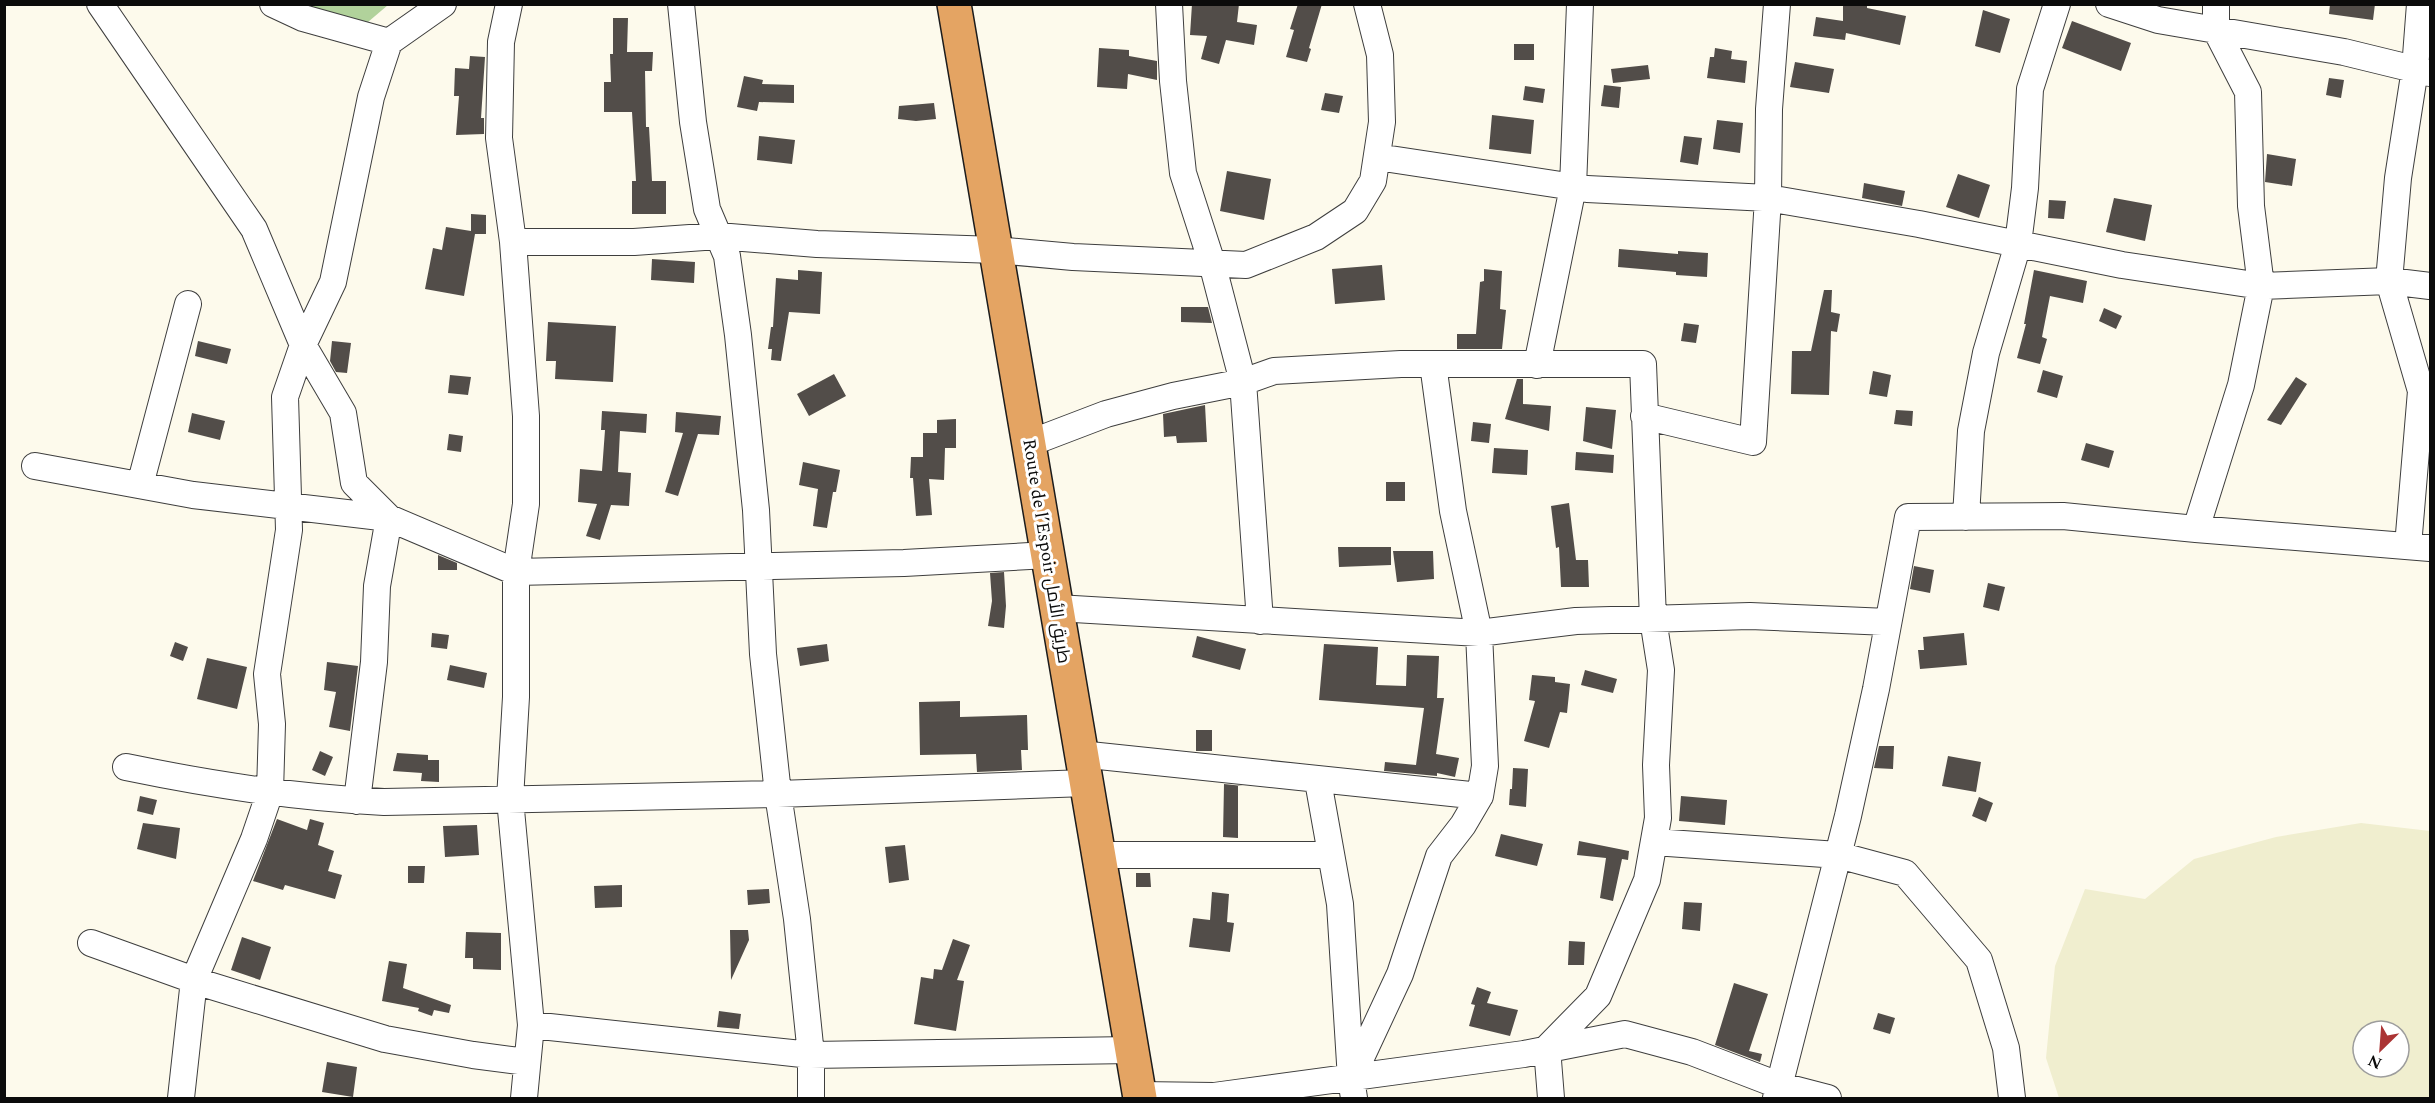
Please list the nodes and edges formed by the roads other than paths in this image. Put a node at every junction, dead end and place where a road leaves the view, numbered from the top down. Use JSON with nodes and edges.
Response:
{"nodes":[{"id":1,"x":100,"y":4,"type":"edge"},
{"id":2,"x":273,"y":4,"type":"edge"},
{"id":3,"x":443,"y":4,"type":"edge"},
{"id":4,"x":509,"y":4,"type":"edge"},
{"id":5,"x":681,"y":4,"type":"edge"},
{"id":6,"x":954,"y":4,"type":"edge"},
{"id":7,"x":1169,"y":4,"type":"edge"},
{"id":8,"x":1367,"y":4,"type":"edge"},
{"id":9,"x":1580,"y":4,"type":"edge"},
{"id":10,"x":1777,"y":4,"type":"edge"},
{"id":11,"x":2057,"y":4,"type":"edge"},
{"id":12,"x":2109,"y":4,"type":"edge"},
{"id":13,"x":2216,"y":4,"type":"edge"},
{"id":14,"x":2420,"y":4,"type":"edge"},
{"id":15,"x":2216,"y":30,"type":"junction"},
{"id":16,"x":389,"y":42,"type":"junction"},
{"id":17,"x":2423,"y":71,"type":"edge"},
{"id":18,"x":1377,"y":157,"type":"junction"},
{"id":19,"x":1572,"y":187,"type":"junction"},
{"id":20,"x":1768,"y":198,"type":"junction"},
{"id":21,"x":718,"y":236,"type":"junction"},
{"id":22,"x":513,"y":242,"type":"junction"},
{"id":23,"x":2018,"y":244,"type":"junction"},
{"id":24,"x":996,"y":250,"type":"junction"},
{"id":25,"x":1212,"y":263,"type":"junction"},
{"id":26,"x":2389,"y":281,"type":"junction"},
{"id":27,"x":2261,"y":286,"type":"junction"},
{"id":28,"x":2430,"y":286,"type":"edge"},
{"id":29,"x":188,"y":304,"type":"dead end"},
{"id":30,"x":303,"y":345,"type":"junction"},
{"id":31,"x":1433,"y":364,"type":"junction"},
{"id":32,"x":1537,"y":365,"type":"junction"},
{"id":33,"x":1243,"y":382,"type":"junction"},
{"id":34,"x":1644,"y":416,"type":"junction"},
{"id":35,"x":1030,"y":443,"type":"junction"},
{"id":36,"x":35,"y":466,"type":"dead end"},
{"id":37,"x":140,"y":485,"type":"junction"},
{"id":38,"x":289,"y":508,"type":"junction"},
{"id":39,"x":1966,"y":517,"type":"junction"},
{"id":40,"x":389,"y":518,"type":"junction"},
{"id":41,"x":2196,"y":529,"type":"junction"},
{"id":42,"x":2419,"y":547,"type":"edge"},
{"id":43,"x":1048,"y":555,"type":"junction"},
{"id":44,"x":759,"y":567,"type":"junction"},
{"id":45,"x":516,"y":572,"type":"junction"},
{"id":46,"x":1057,"y":608,"type":"junction"},
{"id":47,"x":1653,"y":619,"type":"junction"},
{"id":48,"x":1260,"y":621,"type":"junction"},
{"id":49,"x":1888,"y":622,"type":"junction"},
{"id":50,"x":1479,"y":633,"type":"junction"},
{"id":51,"x":126,"y":767,"type":"dead end"},
{"id":52,"x":1083,"y":769,"type":"junction"},
{"id":53,"x":1318,"y":781,"type":"junction"},
{"id":54,"x":270,"y":792,"type":"junction"},
{"id":55,"x":778,"y":795,"type":"junction"},
{"id":56,"x":1480,"y":796,"type":"junction"},
{"id":57,"x":510,"y":799,"type":"junction"},
{"id":58,"x":357,"y":801,"type":"junction"},
{"id":59,"x":1654,"y":842,"type":"junction"},
{"id":60,"x":1098,"y":855,"type":"junction"},
{"id":61,"x":1331,"y":855,"type":"junction"},
{"id":62,"x":1838,"y":855,"type":"junction"},
{"id":63,"x":91,"y":944,"type":"dead end"},
{"id":64,"x":194,"y":980,"type":"junction"},
{"id":65,"x":531,"y":1024,"type":"junction"},
{"id":66,"x":1547,"y":1048,"type":"junction"},
{"id":67,"x":1132,"y":1050,"type":"junction"},
{"id":68,"x":811,"y":1055,"type":"junction"},
{"id":69,"x":527,"y":1062,"type":"junction"},
{"id":70,"x":1352,"y":1089,"type":"edge"},
{"id":71,"x":1777,"y":1092,"type":"edge"},
{"id":72,"x":1139,"y":1097,"type":"edge"},
{"id":73,"x":181,"y":1098,"type":"edge"},
{"id":74,"x":524,"y":1098,"type":"edge"},
{"id":75,"x":811,"y":1098,"type":"edge"},
{"id":76,"x":1551,"y":1098,"type":"edge"},
{"id":77,"x":1828,"y":1098,"type":"edge"},
{"id":78,"x":2012,"y":1098,"type":"edge"}],
"edges":[{"from":1,"to":30,"type":"street"},
{"from":2,"to":16,"type":"street"},
{"from":3,"to":16,"type":"street"},
{"from":4,"to":22,"type":"street"},
{"from":5,"to":21,"type":"street"},
{"from":6,"to":24,"type":"highway","name":"Route de l’Espoir طريق الأمل"},
{"from":7,"to":25,"type":"street"},
{"from":8,"to":18,"type":"street"},
{"from":9,"to":19,"type":"street"},
{"from":10,"to":20,"type":"street"},
{"from":11,"to":23,"type":"street"},
{"from":12,"to":15,"type":"street"},
{"from":13,"to":15,"type":"street"},
{"from":14,"to":17,"type":"street"},
{"from":15,"to":17,"type":"street"},
{"from":15,"to":27,"type":"street"},
{"from":16,"to":30,"type":"street"},
{"from":17,"to":26,"type":"street"},
{"from":18,"to":19,"type":"street"},
{"from":18,"to":25,"type":"street"},
{"from":19,"to":20,"type":"street"},
{"from":19,"to":32,"type":"street"},
{"from":20,"to":23,"type":"street"},
{"from":20,"to":34,"type":"street"},
{"from":21,"to":22,"type":"street"},
{"from":21,"to":24,"type":"street"},
{"from":21,"to":44,"type":"street"},
{"from":22,"to":45,"type":"street"},
{"from":23,"to":27,"type":"street"},
{"from":23,"to":39,"type":"street"},
{"from":24,"to":25,"type":"street"},
{"from":24,"to":35,"type":"highway","name":"Route de l’Espoir طريق الأمل"},
{"from":25,"to":33,"type":"street"},
{"from":26,"to":27,"type":"street"},
{"from":26,"to":28,"type":"street"},
{"from":26,"to":42,"type":"street"},
{"from":27,"to":41,"type":"street"},
{"from":29,"to":37,"type":"street"},
{"from":30,"to":38,"type":"street"},
{"from":30,"to":40,"type":"street"},
{"from":31,"to":32,"type":"street"},
{"from":31,"to":33,"type":"street"},
{"from":31,"to":50,"type":"street"},
{"from":32,"to":34,"type":"street"},
{"from":33,"to":35,"type":"street"},
{"from":33,"to":48,"type":"street"},
{"from":34,"to":47,"type":"street"},
{"from":35,"to":43,"type":"highway","name":"Route de l’Espoir طريق الأمل"},
{"from":36,"to":37,"type":"street"},
{"from":37,"to":38,"type":"street"},
{"from":38,"to":40,"type":"street"},
{"from":38,"to":54,"type":"street"},
{"from":39,"to":41,"type":"street"},
{"from":39,"to":49,"type":"street"},
{"from":40,"to":45,"type":"street"},
{"from":40,"to":58,"type":"street"},
{"from":41,"to":42,"type":"street"},
{"from":43,"to":44,"type":"street"},
{"from":43,"to":46,"type":"highway","name":"Route de l’Espoir طريق الأمل"},
{"from":44,"to":45,"type":"street"},
{"from":44,"to":55,"type":"street"},
{"from":45,"to":57,"type":"street"},
{"from":46,"to":48,"type":"street"},
{"from":46,"to":52,"type":"highway","name":"Route de l’Espoir طريق الأمل"},
{"from":47,"to":49,"type":"street"},
{"from":47,"to":50,"type":"street"},
{"from":47,"to":59,"type":"street"},
{"from":48,"to":50,"type":"street"},
{"from":49,"to":62,"type":"street"},
{"from":50,"to":56,"type":"street"},
{"from":51,"to":54,"type":"street"},
{"from":52,"to":53,"type":"street"},
{"from":52,"to":55,"type":"street"},
{"from":52,"to":60,"type":"highway","name":"Route de l’Espoir طريق الأمل"},
{"from":53,"to":56,"type":"street"},
{"from":53,"to":61,"type":"street"},
{"from":54,"to":58,"type":"street"},
{"from":54,"to":64,"type":"street"},
{"from":55,"to":57,"type":"street"},
{"from":55,"to":68,"type":"street"},
{"from":56,"to":70,"type":"street"},
{"from":57,"to":58,"type":"street"},
{"from":57,"to":65,"type":"street"},
{"from":59,"to":62,"type":"street"},
{"from":59,"to":66,"type":"street"},
{"from":60,"to":61,"type":"street"},
{"from":60,"to":67,"type":"highway","name":"Route de l’Espoir طريق الأمل"},
{"from":61,"to":70,"type":"street"},
{"from":62,"to":71,"type":"street"},
{"from":62,"to":78,"type":"street"},
{"from":63,"to":64,"type":"street"},
{"from":64,"to":69,"type":"street"},
{"from":64,"to":73,"type":"street"},
{"from":65,"to":68,"type":"street"},
{"from":65,"to":69,"type":"street"},
{"from":66,"to":70,"type":"street"},
{"from":66,"to":71,"type":"street"},
{"from":66,"to":76,"type":"street"},
{"from":67,"to":68,"type":"street"},
{"from":67,"to":72,"type":"highway","name":"Route de l’Espoir طريق الأمل"},
{"from":68,"to":75,"type":"street"},
{"from":69,"to":74,"type":"street"},
{"from":70,"to":72,"type":"street"},
{"from":71,"to":77,"type":"street"}]}
